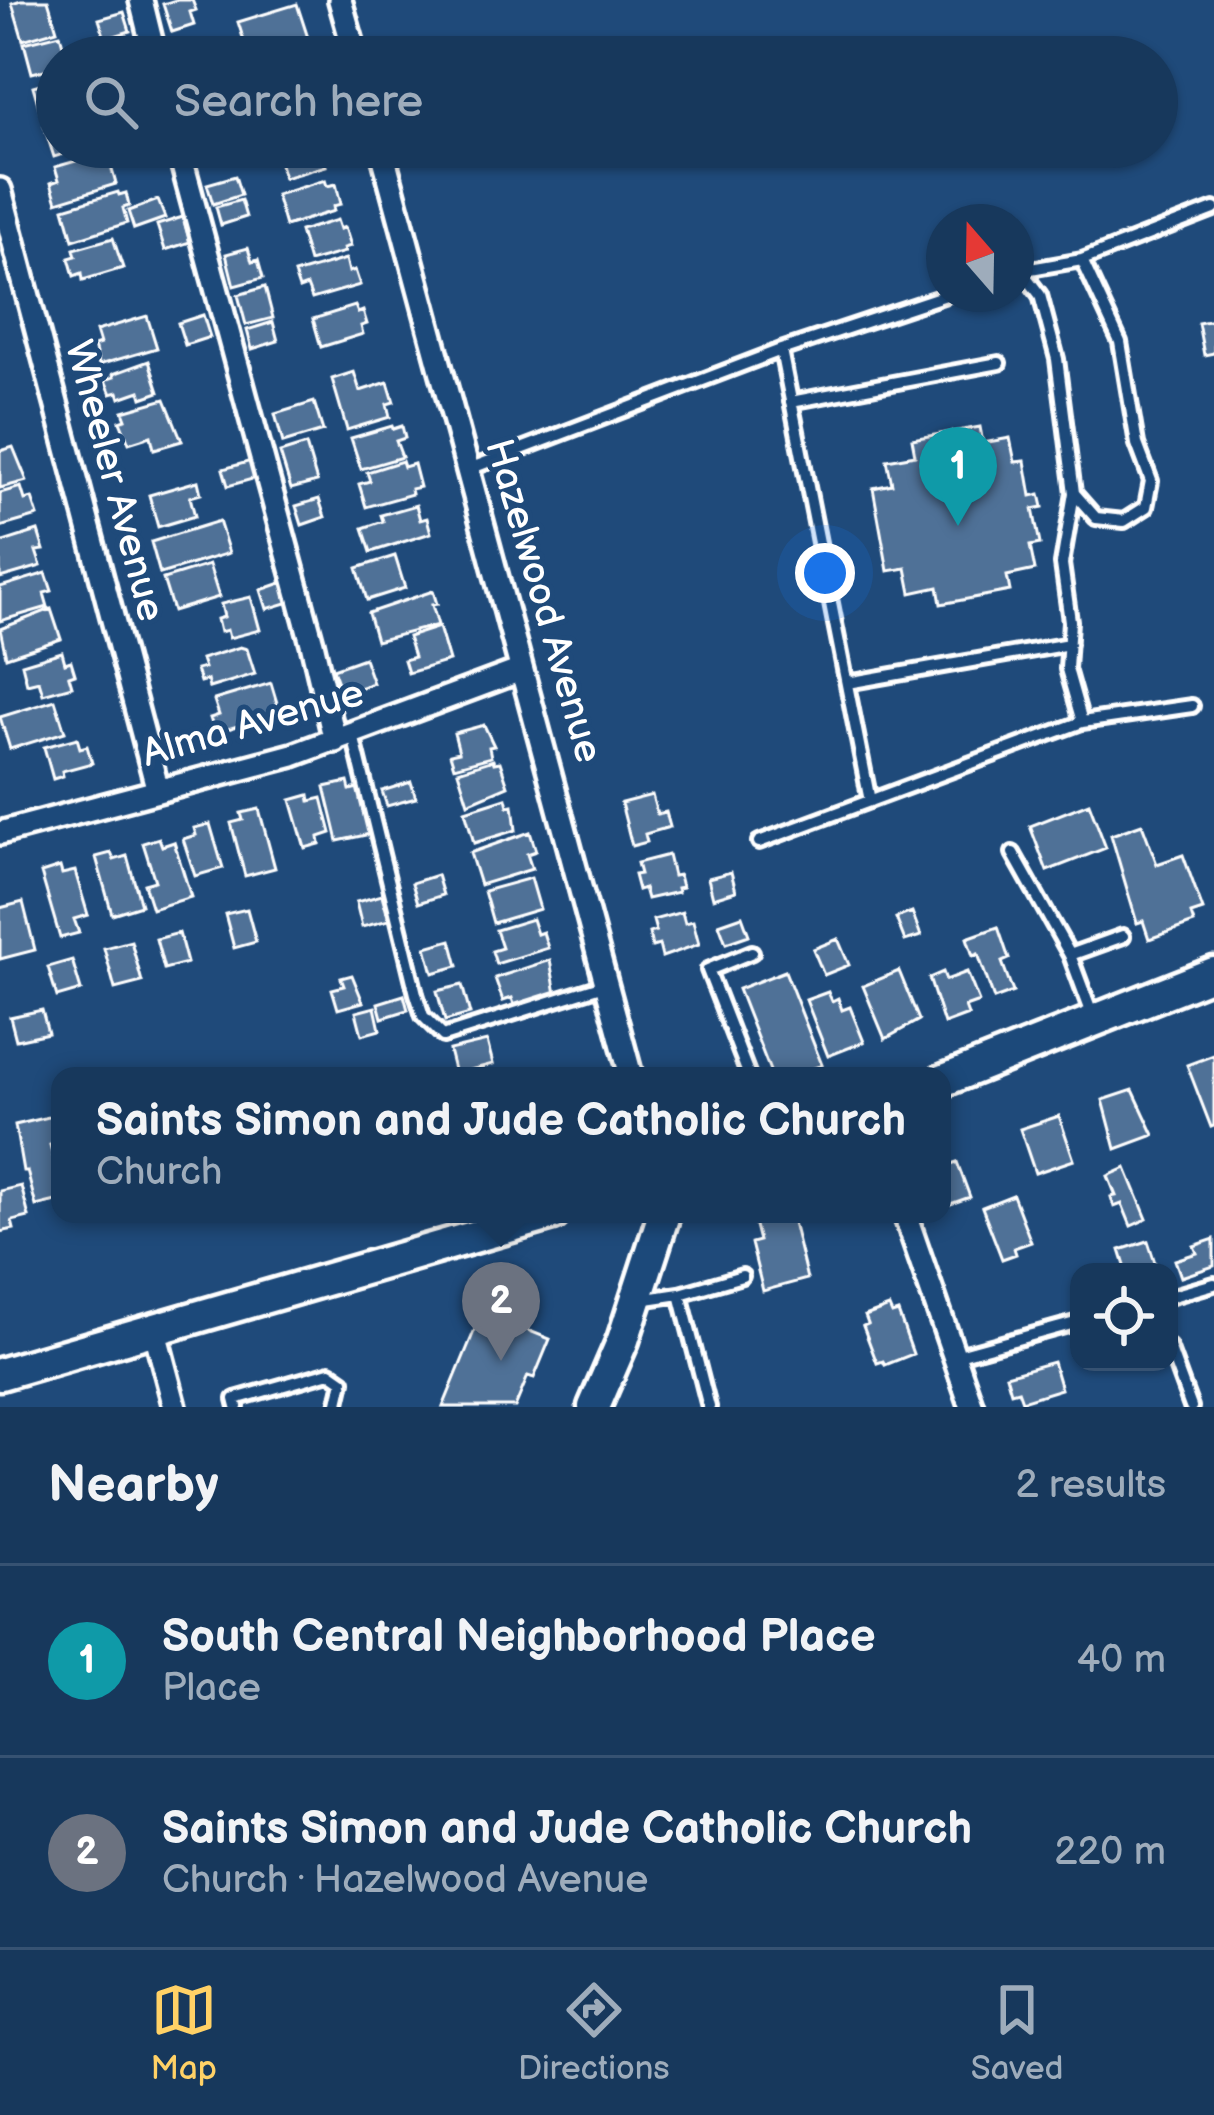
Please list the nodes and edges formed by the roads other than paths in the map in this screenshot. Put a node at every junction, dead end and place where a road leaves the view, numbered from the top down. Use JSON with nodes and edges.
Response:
{"nodes":[{"id":1,"x":141,"y":0,"type":"edge"},
{"id":2,"x":340,"y":0,"type":"edge"},
{"id":3,"x":150,"y":36,"type":"edge"},
{"id":4,"x":350,"y":36,"type":"edge"},
{"id":5,"x":184,"y":168,"type":"edge"},
{"id":6,"x":387,"y":168,"type":"edge"},
{"id":7,"x":0,"y":190,"type":"edge"},
{"id":8,"x":1214,"y":209,"type":"edge"},
{"id":9,"x":1082,"y":260,"type":"junction"},
{"id":10,"x":1034,"y":268,"type":"edge"},
{"id":11,"x":1034,"y":288,"type":"edge"},
{"id":12,"x":926,"y":302,"type":"edge"},
{"id":13,"x":781,"y":350,"type":"junction"},
{"id":14,"x":999,"y":363,"type":"dead end"},
{"id":15,"x":790,"y":402,"type":"junction"},
{"id":16,"x":466,"y":470,"type":"junction"},
{"id":17,"x":1074,"y":493,"type":"junction"},
{"id":18,"x":1069,"y":644,"type":"junction"},
{"id":19,"x":520,"y":670,"type":"junction"},
{"id":20,"x":847,"y":683,"type":"junction"},
{"id":21,"x":1192,"y":706,"type":"dead end"},
{"id":22,"x":1082,"y":722,"type":"junction"},
{"id":23,"x":344,"y":738,"type":"junction"},
{"id":24,"x":158,"y":791,"type":"junction"},
{"id":25,"x":870,"y":801,"type":"junction"},
{"id":26,"x":0,"y":833,"type":"edge"},
{"id":27,"x":759,"y":842,"type":"dead end"},
{"id":28,"x":1013,"y":853,"type":"dead end"},
{"id":29,"x":1123,"y":936,"type":"dead end"},
{"id":30,"x":752,"y":952,"type":"dead end"},
{"id":31,"x":1070,"y":955,"type":"junction"},
{"id":32,"x":1214,"y":973,"type":"edge"},
{"id":33,"x":607,"y":984,"type":"junction"},
{"id":34,"x":1095,"y":1021,"type":"junction"},
{"id":35,"x":629,"y":1067,"type":"edge"},
{"id":36,"x":746,"y":1067,"type":"edge"},
{"id":37,"x":951,"y":1077,"type":"edge"},
{"id":38,"x":522,"y":1223,"type":"edge"},
{"id":39,"x":661,"y":1223,"type":"edge"},
{"id":40,"x":908,"y":1223,"type":"edge"},
{"id":41,"x":742,"y":1276,"type":"dead end"},
{"id":42,"x":1214,"y":1284,"type":"edge"},
{"id":43,"x":680,"y":1294,"type":"junction"},
{"id":44,"x":1178,"y":1294,"type":"edge"},
{"id":45,"x":637,"y":1300,"type":"junction"},
{"id":46,"x":1070,"y":1324,"type":"edge"},
{"id":47,"x":154,"y":1328,"type":"junction"},
{"id":48,"x":954,"y":1356,"type":"junction"},
{"id":49,"x":1178,"y":1371,"type":"edge"},
{"id":50,"x":0,"y":1374,"type":"edge"},
{"id":51,"x":175,"y":1407,"type":"edge"},
{"id":52,"x":238,"y":1407,"type":"edge"},
{"id":53,"x":337,"y":1407,"type":"edge"},
{"id":54,"x":594,"y":1407,"type":"edge"},
{"id":55,"x":709,"y":1407,"type":"edge"},
{"id":56,"x":972,"y":1407,"type":"edge"},
{"id":57,"x":1191,"y":1407,"type":"edge"}],
"edges":[{"from":1,"to":3,"type":"street"},
{"from":2,"to":4,"type":"street"},
{"from":5,"to":23,"type":"street"},
{"from":6,"to":16,"type":"street","name":"Hazelwood Avenue"},
{"from":7,"to":24,"type":"street","name":"Wheeler Avenue"},
{"from":8,"to":9,"type":"lane"},
{"from":9,"to":10,"type":"lane"},
{"from":9,"to":17,"type":"lane"},
{"from":11,"to":17,"type":"lane"},
{"from":12,"to":13,"type":"lane"},
{"from":13,"to":15,"type":"lane"},
{"from":13,"to":16,"type":"lane"},
{"from":14,"to":15,"type":"lane"},
{"from":15,"to":20,"type":"lane"},
{"from":16,"to":19,"type":"street","name":"Hazelwood Avenue"},
{"from":17,"to":18,"type":"lane"},
{"from":18,"to":20,"type":"lane"},
{"from":18,"to":22,"type":"lane"},
{"from":19,"to":23,"type":"street","name":"Alma Avenue"},
{"from":19,"to":33,"type":"street","name":"Hazelwood Avenue"},
{"from":20,"to":25,"type":"lane"},
{"from":21,"to":22,"type":"lane"},
{"from":22,"to":25,"type":"lane"},
{"from":23,"to":24,"type":"street","name":"Alma Avenue"},
{"from":23,"to":33,"type":"lane"},
{"from":24,"to":26,"type":"street","name":"Alma Avenue"},
{"from":25,"to":27,"type":"lane"},
{"from":28,"to":31,"type":"lane"},
{"from":29,"to":31,"type":"lane"},
{"from":30,"to":36,"type":"lane"},
{"from":31,"to":34,"type":"lane"},
{"from":32,"to":34,"type":"street"},
{"from":33,"to":35,"type":"street","name":"Hazelwood Avenue"},
{"from":34,"to":37,"type":"street"},
{"from":38,"to":47,"type":"street"},
{"from":39,"to":45,"type":"street"},
{"from":40,"to":48,"type":"street"},
{"from":41,"to":43,"type":"lane"},
{"from":42,"to":44,"type":"lane"},
{"from":43,"to":45,"type":"lane"},
{"from":43,"to":55,"type":"lane"},
{"from":45,"to":54,"type":"street"},
{"from":46,"to":48,"type":"lane"},
{"from":47,"to":50,"type":"street"},
{"from":47,"to":51,"type":"street"},
{"from":48,"to":56,"type":"street"},
{"from":49,"to":57,"type":"lane"},
{"from":52,"to":53,"type":"lane"}]}
